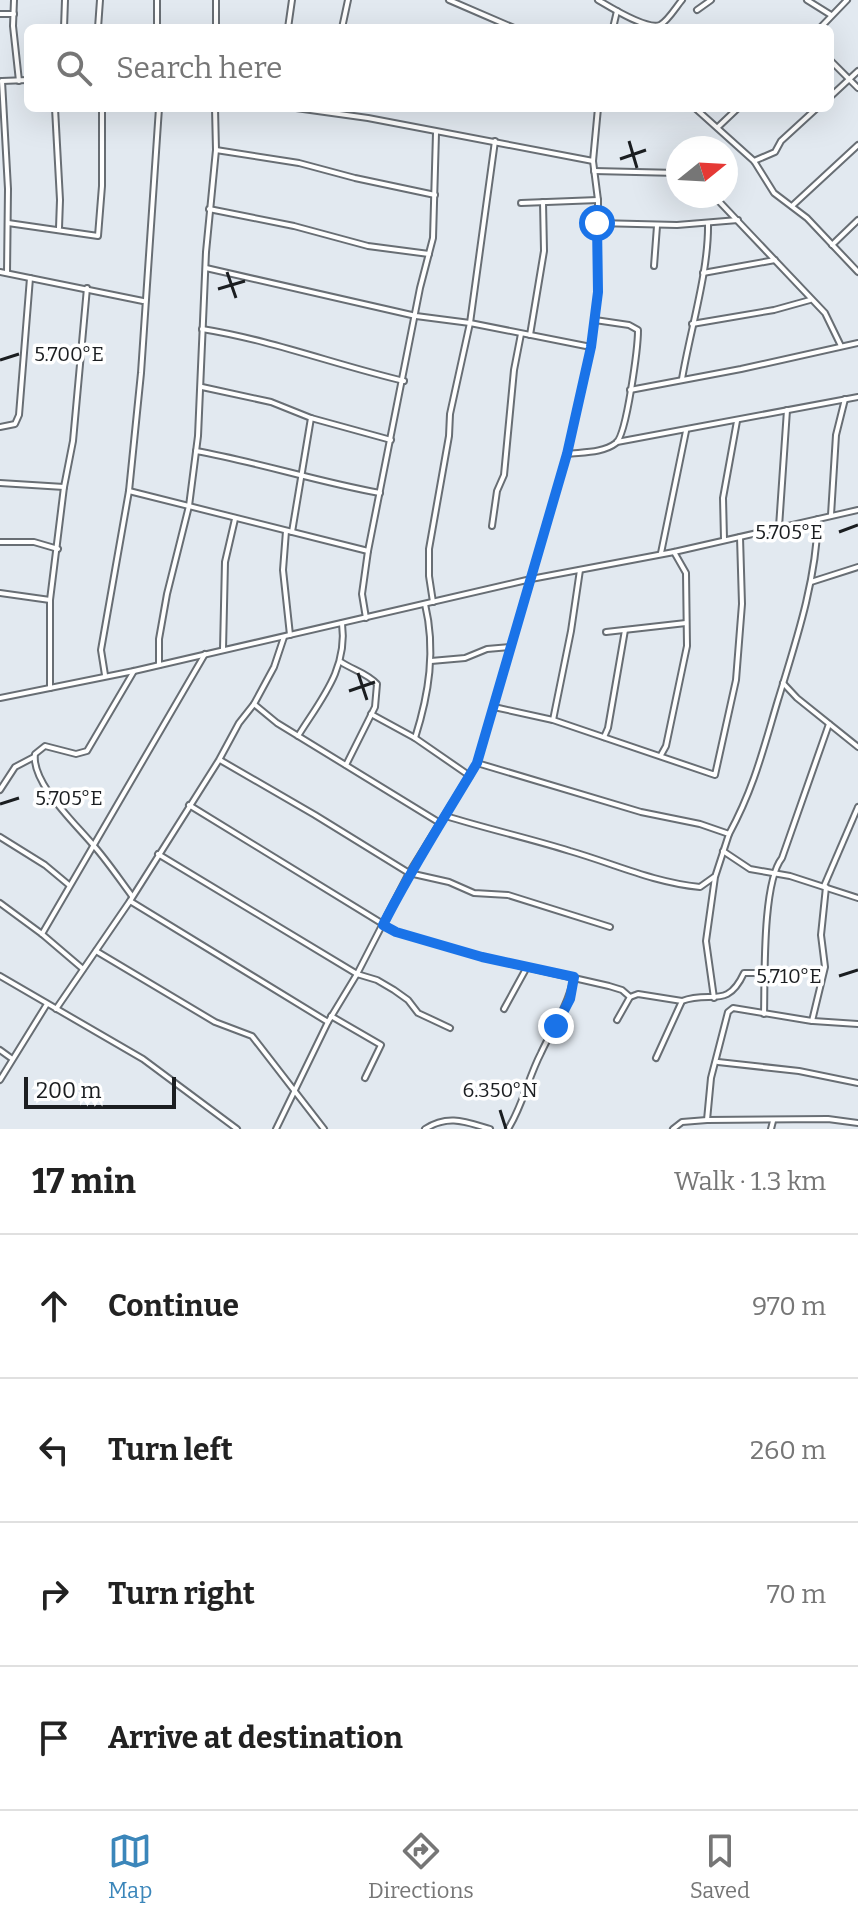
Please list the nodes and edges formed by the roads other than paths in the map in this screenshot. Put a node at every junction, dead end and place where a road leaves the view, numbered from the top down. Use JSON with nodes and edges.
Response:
{"nodes":[{"id":1,"x":14,"y":0,"type":"edge"},
{"id":2,"x":65,"y":0,"type":"edge"},
{"id":3,"x":100,"y":0,"type":"edge"},
{"id":4,"x":157,"y":0,"type":"edge"},
{"id":5,"x":216,"y":0,"type":"edge"},
{"id":6,"x":292,"y":0,"type":"edge"},
{"id":7,"x":348,"y":0,"type":"edge"},
{"id":8,"x":449,"y":0,"type":"edge"},
{"id":9,"x":598,"y":0,"type":"edge"},
{"id":10,"x":682,"y":0,"type":"edge"},
{"id":11,"x":711,"y":0,"type":"edge"},
{"id":12,"x":807,"y":0,"type":"edge"},
{"id":13,"x":847,"y":0,"type":"edge"},
{"id":14,"x":461,"y":2,"type":"edge"},
{"id":15,"x":697,"y":10,"type":"dead end"},
{"id":16,"x":617,"y":11,"type":"junction"},
{"id":17,"x":0,"y":14,"type":"edge"},
{"id":18,"x":14,"y":14,"type":"junction"},
{"id":19,"x":831,"y":15,"type":"junction"},
{"id":20,"x":64,"y":24,"type":"edge"},
{"id":21,"x":98,"y":24,"type":"edge"},
{"id":22,"x":157,"y":24,"type":"edge"},
{"id":23,"x":216,"y":24,"type":"edge"},
{"id":24,"x":289,"y":24,"type":"edge"},
{"id":25,"x":343,"y":24,"type":"edge"},
{"id":26,"x":506,"y":24,"type":"edge"},
{"id":27,"x":614,"y":24,"type":"edge"},
{"id":28,"x":648,"y":24,"type":"edge"},
{"id":29,"x":662,"y":24,"type":"edge"},
{"id":30,"x":823,"y":24,"type":"edge"},
{"id":31,"x":834,"y":64,"type":"edge"},
{"id":32,"x":858,"y":71,"type":"edge"},
{"id":33,"x":24,"y":80,"type":"edge"},
{"id":34,"x":1,"y":81,"type":"edge"},
{"id":35,"x":19,"y":81,"type":"junction"},
{"id":36,"x":850,"y":81,"type":"junction"},
{"id":37,"x":858,"y":88,"type":"edge"},
{"id":38,"x":834,"y":94,"type":"edge"},
{"id":39,"x":55,"y":112,"type":"edge"},
{"id":40,"x":102,"y":112,"type":"edge"},
{"id":41,"x":159,"y":112,"type":"edge"},
{"id":42,"x":215,"y":112,"type":"edge"},
{"id":43,"x":336,"y":112,"type":"edge"},
{"id":44,"x":597,"y":112,"type":"edge"},
{"id":45,"x":700,"y":112,"type":"edge"},
{"id":46,"x":734,"y":112,"type":"edge"},
{"id":47,"x":813,"y":112,"type":"edge"},
{"id":48,"x":718,"y":127,"type":"junction"},
{"id":49,"x":436,"y":133,"type":"junction"},
{"id":50,"x":495,"y":141,"type":"junction"},
{"id":51,"x":858,"y":145,"type":"edge"},
{"id":52,"x":216,"y":150,"type":"junction"},
{"id":53,"x":593,"y":161,"type":"junction"},
{"id":54,"x":754,"y":161,"type":"junction"},
{"id":55,"x":594,"y":171,"type":"junction"},
{"id":56,"x":666,"y":173,"type":"edge"},
{"id":57,"x":435,"y":195,"type":"junction"},
{"id":58,"x":598,"y":200,"type":"junction"},
{"id":59,"x":543,"y":202,"type":"junction"},
{"id":60,"x":521,"y":203,"type":"dead end"},
{"id":61,"x":792,"y":206,"type":"junction"},
{"id":62,"x":726,"y":208,"type":"edge"},
{"id":63,"x":209,"y":209,"type":"junction"},
{"id":64,"x":738,"y":220,"type":"junction"},
{"id":65,"x":858,"y":220,"type":"edge"},
{"id":66,"x":8,"y":223,"type":"junction"},
{"id":67,"x":597,"y":223,"type":"junction"},
{"id":68,"x":708,"y":223,"type":"junction"},
{"id":69,"x":657,"y":226,"type":"junction"},
{"id":70,"x":59,"y":228,"type":"junction"},
{"id":71,"x":832,"y":245,"type":"junction"},
{"id":72,"x":429,"y":254,"type":"junction"},
{"id":73,"x":775,"y":260,"type":"junction"},
{"id":74,"x":654,"y":266,"type":"dead end"},
{"id":75,"x":206,"y":268,"type":"junction"},
{"id":76,"x":0,"y":272,"type":"edge"},
{"id":77,"x":858,"y":272,"type":"edge"},
{"id":78,"x":7,"y":273,"type":"junction"},
{"id":79,"x":703,"y":273,"type":"junction"},
{"id":80,"x":30,"y":278,"type":"junction"},
{"id":81,"x":87,"y":288,"type":"junction"},
{"id":82,"x":810,"y":300,"type":"junction"},
{"id":83,"x":144,"y":302,"type":"junction"},
{"id":84,"x":416,"y":316,"type":"junction"},
{"id":85,"x":595,"y":320,"type":"junction"},
{"id":86,"x":470,"y":323,"type":"junction"},
{"id":87,"x":692,"y":324,"type":"junction"},
{"id":88,"x":202,"y":329,"type":"junction"},
{"id":89,"x":521,"y":334,"type":"junction"},
{"id":90,"x":530,"y":336,"type":"junction"},
{"id":91,"x":858,"y":343,"type":"edge"},
{"id":92,"x":841,"y":346,"type":"junction"},
{"id":93,"x":591,"y":347,"type":"junction"},
{"id":94,"x":682,"y":379,"type":"junction"},
{"id":95,"x":404,"y":381,"type":"junction"},
{"id":96,"x":202,"y":387,"type":"junction"},
{"id":97,"x":630,"y":390,"type":"junction"},
{"id":98,"x":858,"y":397,"type":"edge"},
{"id":99,"x":845,"y":399,"type":"junction"},
{"id":100,"x":787,"y":410,"type":"junction"},
{"id":101,"x":311,"y":418,"type":"junction"},
{"id":102,"x":737,"y":421,"type":"junction"},
{"id":103,"x":0,"y":427,"type":"edge"},
{"id":104,"x":686,"y":431,"type":"junction"},
{"id":105,"x":391,"y":440,"type":"junction"},
{"id":106,"x":617,"y":442,"type":"junction"},
{"id":107,"x":195,"y":451,"type":"junction"},
{"id":108,"x":567,"y":454,"type":"junction"},
{"id":109,"x":302,"y":476,"type":"junction"},
{"id":110,"x":0,"y":483,"type":"edge"},
{"id":111,"x":64,"y":487,"type":"junction"},
{"id":112,"x":129,"y":491,"type":"junction"},
{"id":113,"x":380,"y":493,"type":"junction"},
{"id":114,"x":189,"y":506,"type":"junction"},
{"id":115,"x":858,"y":510,"type":"edge"},
{"id":116,"x":831,"y":516,"type":"junction"},
{"id":117,"x":235,"y":519,"type":"junction"},
{"id":118,"x":818,"y":519,"type":"junction"},
{"id":119,"x":492,"y":526,"type":"dead end"},
{"id":120,"x":779,"y":527,"type":"junction"},
{"id":121,"x":286,"y":531,"type":"junction"},
{"id":122,"x":292,"y":532,"type":"junction"},
{"id":123,"x":740,"y":537,"type":"junction"},
{"id":124,"x":724,"y":539,"type":"junction"},
{"id":125,"x":0,"y":542,"type":"edge"},
{"id":126,"x":58,"y":549,"type":"junction"},
{"id":127,"x":368,"y":551,"type":"junction"},
{"id":128,"x":674,"y":552,"type":"junction"},
{"id":129,"x":661,"y":554,"type":"junction"},
{"id":130,"x":858,"y":567,"type":"edge"},
{"id":131,"x":580,"y":570,"type":"junction"},
{"id":132,"x":531,"y":579,"type":"junction"},
{"id":133,"x":810,"y":582,"type":"junction"},
{"id":134,"x":0,"y":593,"type":"edge"},
{"id":135,"x":50,"y":600,"type":"junction"},
{"id":136,"x":433,"y":602,"type":"junction"},
{"id":137,"x":425,"y":604,"type":"junction"},
{"id":138,"x":366,"y":618,"type":"junction"},
{"id":139,"x":342,"y":623,"type":"junction"},
{"id":140,"x":686,"y":623,"type":"junction"},
{"id":141,"x":625,"y":630,"type":"junction"},
{"id":142,"x":606,"y":632,"type":"dead end"},
{"id":143,"x":287,"y":635,"type":"junction"},
{"id":144,"x":511,"y":647,"type":"junction"},
{"id":145,"x":223,"y":649,"type":"junction"},
{"id":146,"x":205,"y":654,"type":"junction"},
{"id":147,"x":431,"y":661,"type":"junction"},
{"id":148,"x":341,"y":662,"type":"junction"},
{"id":149,"x":159,"y":665,"type":"junction"},
{"id":150,"x":134,"y":671,"type":"junction"},
{"id":151,"x":105,"y":675,"type":"junction"},
{"id":152,"x":783,"y":683,"type":"junction"},
{"id":153,"x":50,"y":688,"type":"junction"},
{"id":154,"x":0,"y":698,"type":"edge"},
{"id":155,"x":254,"y":704,"type":"junction"},
{"id":156,"x":494,"y":707,"type":"junction"},
{"id":157,"x":371,"y":714,"type":"junction"},
{"id":158,"x":553,"y":720,"type":"junction"},
{"id":159,"x":829,"y":724,"type":"junction"},
{"id":160,"x":298,"y":736,"type":"junction"},
{"id":161,"x":415,"y":738,"type":"junction"},
{"id":162,"x":604,"y":738,"type":"junction"},
{"id":163,"x":858,"y":747,"type":"edge"},
{"id":164,"x":661,"y":755,"type":"junction"},
{"id":165,"x":34,"y":757,"type":"junction"},
{"id":166,"x":219,"y":760,"type":"junction"},
{"id":167,"x":477,"y":763,"type":"junction"},
{"id":168,"x":346,"y":765,"type":"junction"},
{"id":169,"x":470,"y":776,"type":"junction"},
{"id":170,"x":0,"y":790,"type":"edge"},
{"id":171,"x":189,"y":805,"type":"junction"},
{"id":172,"x":858,"y":807,"type":"edge"},
{"id":173,"x":446,"y":816,"type":"junction"},
{"id":174,"x":440,"y":823,"type":"junction"},
{"id":175,"x":729,"y":834,"type":"junction"},
{"id":176,"x":0,"y":837,"type":"edge"},
{"id":177,"x":94,"y":846,"type":"junction"},
{"id":178,"x":723,"y":851,"type":"junction"},
{"id":179,"x":158,"y":854,"type":"junction"},
{"id":180,"x":409,"y":873,"type":"junction"},
{"id":181,"x":774,"y":873,"type":"junction"},
{"id":182,"x":715,"y":877,"type":"junction"},
{"id":183,"x":69,"y":885,"type":"junction"},
{"id":184,"x":825,"y":887,"type":"junction"},
{"id":185,"x":858,"y":898,"type":"edge"},
{"id":186,"x":131,"y":899,"type":"junction"},
{"id":187,"x":0,"y":903,"type":"edge"},
{"id":188,"x":383,"y":925,"type":"junction"},
{"id":189,"x":610,"y":927,"type":"dead end"},
{"id":190,"x":42,"y":934,"type":"junction"},
{"id":191,"x":96,"y":951,"type":"junction"},
{"id":192,"x":527,"y":967,"type":"junction"},
{"id":193,"x":83,"y":969,"type":"junction"},
{"id":194,"x":765,"y":973,"type":"junction"},
{"id":195,"x":357,"y":974,"type":"junction"},
{"id":196,"x":0,"y":976,"type":"edge"},
{"id":197,"x":574,"y":977,"type":"junction"},
{"id":198,"x":630,"y":997,"type":"junction"},
{"id":199,"x":714,"y":998,"type":"junction"},
{"id":200,"x":682,"y":1001,"type":"junction"},
{"id":201,"x":48,"y":1004,"type":"junction"},
{"id":202,"x":56,"y":1009,"type":"junction"},
{"id":203,"x":504,"y":1009,"type":"dead end"},
{"id":204,"x":764,"y":1014,"type":"junction"},
{"id":205,"x":331,"y":1016,"type":"junction"},
{"id":206,"x":617,"y":1020,"type":"dead end"},
{"id":207,"x":812,"y":1021,"type":"junction"},
{"id":208,"x":328,"y":1022,"type":"junction"},
{"id":209,"x":858,"y":1024,"type":"edge"},
{"id":210,"x":450,"y":1028,"type":"dead end"},
{"id":211,"x":0,"y":1050,"type":"edge"},
{"id":212,"x":656,"y":1058,"type":"dead end"},
{"id":213,"x":11,"y":1059,"type":"junction"},
{"id":214,"x":717,"y":1062,"type":"junction"},
{"id":215,"x":365,"y":1078,"type":"dead end"},
{"id":216,"x":0,"y":1080,"type":"edge"},
{"id":217,"x":858,"y":1083,"type":"edge"},
{"id":218,"x":295,"y":1092,"type":"junction"},
{"id":219,"x":828,"y":1119,"type":"junction"},
{"id":220,"x":707,"y":1120,"type":"junction"},
{"id":221,"x":773,"y":1121,"type":"junction"},
{"id":222,"x":858,"y":1123,"type":"edge"},
{"id":223,"x":482,"y":1128,"type":"edge"},
{"id":224,"x":237,"y":1129,"type":"edge"},
{"id":225,"x":276,"y":1129,"type":"edge"},
{"id":226,"x":324,"y":1129,"type":"edge"},
{"id":227,"x":425,"y":1129,"type":"edge"},
{"id":228,"x":490,"y":1129,"type":"edge"},
{"id":229,"x":508,"y":1129,"type":"edge"},
{"id":230,"x":673,"y":1129,"type":"edge"},
{"id":231,"x":771,"y":1129,"type":"edge"},
{"id":232,"x":827,"y":1129,"type":"edge"}],
"edges":[{"from":1,"to":18,"type":"street"},
{"from":2,"to":20,"type":"street"},
{"from":3,"to":21,"type":"street"},
{"from":4,"to":22,"type":"street"},
{"from":5,"to":23,"type":"street"},
{"from":6,"to":24,"type":"street"},
{"from":7,"to":25,"type":"street"},
{"from":8,"to":14,"type":"street"},
{"from":9,"to":16,"type":"street"},
{"from":10,"to":29,"type":"street"},
{"from":11,"to":15,"type":"street"},
{"from":12,"to":19,"type":"street"},
{"from":13,"to":19,"type":"street"},
{"from":14,"to":26,"type":"street"},
{"from":16,"to":27,"type":"street"},
{"from":16,"to":28,"type":"street"},
{"from":17,"to":18,"type":"street"},
{"from":18,"to":35,"type":"street"},
{"from":19,"to":30,"type":"street"},
{"from":31,"to":36,"type":"street"},
{"from":32,"to":36,"type":"street"},
{"from":33,"to":35,"type":"street"},
{"from":34,"to":35,"type":"street"},
{"from":34,"to":66,"type":"street"},
{"from":36,"to":37,"type":"street"},
{"from":36,"to":38,"type":"street"},
{"from":39,"to":70,"type":"street"},
{"from":40,"to":70,"type":"street"},
{"from":41,"to":83,"type":"street"},
{"from":42,"to":52,"type":"street"},
{"from":43,"to":49,"type":"street"},
{"from":44,"to":53,"type":"street"},
{"from":45,"to":48,"type":"street"},
{"from":46,"to":48,"type":"street"},
{"from":47,"to":54,"type":"street"},
{"from":48,"to":54,"type":"street"},
{"from":49,"to":50,"type":"street"},
{"from":49,"to":57,"type":"street"},
{"from":50,"to":53,"type":"street"},
{"from":50,"to":86,"type":"street"},
{"from":51,"to":61,"type":"street"},
{"from":52,"to":57,"type":"street"},
{"from":52,"to":63,"type":"street"},
{"from":53,"to":55,"type":"street"},
{"from":54,"to":61,"type":"street"},
{"from":55,"to":56,"type":"street"},
{"from":55,"to":58,"type":"street"},
{"from":57,"to":72,"type":"street"},
{"from":58,"to":59,"type":"street"},
{"from":58,"to":67,"type":"street"},
{"from":59,"to":60,"type":"street"},
{"from":59,"to":90,"type":"street"},
{"from":61,"to":71,"type":"street"},
{"from":62,"to":64,"type":"street"},
{"from":63,"to":72,"type":"street"},
{"from":63,"to":75,"type":"street"},
{"from":64,"to":68,"type":"street"},
{"from":64,"to":73,"type":"street"},
{"from":65,"to":71,"type":"street"},
{"from":66,"to":70,"type":"street"},
{"from":66,"to":78,"type":"street"},
{"from":67,"to":69,"type":"street"},
{"from":67,"to":85,"type":"street"},
{"from":68,"to":69,"type":"street"},
{"from":68,"to":79,"type":"street"},
{"from":69,"to":74,"type":"street"},
{"from":71,"to":77,"type":"street"},
{"from":72,"to":84,"type":"street"},
{"from":73,"to":79,"type":"street"},
{"from":73,"to":82,"type":"street"},
{"from":75,"to":84,"type":"street"},
{"from":75,"to":88,"type":"street"},
{"from":76,"to":78,"type":"street"},
{"from":78,"to":80,"type":"street"},
{"from":79,"to":87,"type":"street"},
{"from":80,"to":81,"type":"street"},
{"from":80,"to":103,"type":"street"},
{"from":81,"to":83,"type":"street"},
{"from":81,"to":111,"type":"street"},
{"from":82,"to":87,"type":"street"},
{"from":82,"to":92,"type":"street"},
{"from":83,"to":112,"type":"street"},
{"from":84,"to":86,"type":"street"},
{"from":84,"to":95,"type":"street"},
{"from":85,"to":93,"type":"street"},
{"from":85,"to":97,"type":"street"},
{"from":86,"to":89,"type":"street"},
{"from":86,"to":136,"type":"street"},
{"from":87,"to":94,"type":"street"},
{"from":88,"to":95,"type":"street"},
{"from":88,"to":96,"type":"street"},
{"from":89,"to":90,"type":"street"},
{"from":89,"to":119,"type":"street"},
{"from":90,"to":93,"type":"street"},
{"from":91,"to":92,"type":"street"},
{"from":92,"to":94,"type":"street"},
{"from":93,"to":108,"type":"street"},
{"from":94,"to":97,"type":"street"},
{"from":95,"to":105,"type":"street"},
{"from":96,"to":101,"type":"street"},
{"from":96,"to":107,"type":"street"},
{"from":97,"to":106,"type":"street"},
{"from":98,"to":99,"type":"street"},
{"from":99,"to":100,"type":"street"},
{"from":99,"to":116,"type":"street"},
{"from":100,"to":102,"type":"street"},
{"from":100,"to":120,"type":"street"},
{"from":101,"to":105,"type":"street"},
{"from":101,"to":109,"type":"street"},
{"from":102,"to":104,"type":"street"},
{"from":102,"to":124,"type":"street"},
{"from":104,"to":106,"type":"street"},
{"from":104,"to":129,"type":"street"},
{"from":105,"to":113,"type":"street"},
{"from":106,"to":108,"type":"street"},
{"from":107,"to":109,"type":"street"},
{"from":107,"to":114,"type":"street"},
{"from":108,"to":132,"type":"street"},
{"from":109,"to":113,"type":"street"},
{"from":109,"to":122,"type":"street"},
{"from":110,"to":111,"type":"street"},
{"from":111,"to":126,"type":"street"},
{"from":112,"to":114,"type":"street"},
{"from":112,"to":151,"type":"street"},
{"from":113,"to":127,"type":"street"},
{"from":114,"to":117,"type":"street"},
{"from":114,"to":149,"type":"street"},
{"from":115,"to":116,"type":"street"},
{"from":116,"to":118,"type":"street"},
{"from":117,"to":121,"type":"street"},
{"from":117,"to":145,"type":"street"},
{"from":118,"to":120,"type":"street"},
{"from":118,"to":133,"type":"street"},
{"from":120,"to":123,"type":"street"},
{"from":121,"to":122,"type":"street"},
{"from":121,"to":143,"type":"street"},
{"from":122,"to":127,"type":"street"},
{"from":123,"to":124,"type":"street"},
{"from":123,"to":164,"type":"street"},
{"from":124,"to":128,"type":"street"},
{"from":125,"to":126,"type":"street"},
{"from":126,"to":135,"type":"street"},
{"from":127,"to":138,"type":"street"},
{"from":128,"to":129,"type":"street"},
{"from":128,"to":140,"type":"street"},
{"from":129,"to":131,"type":"street"},
{"from":130,"to":133,"type":"street"},
{"from":131,"to":132,"type":"street"},
{"from":131,"to":158,"type":"street"},
{"from":132,"to":136,"type":"street"},
{"from":132,"to":144,"type":"street"},
{"from":133,"to":152,"type":"street"},
{"from":134,"to":135,"type":"street"},
{"from":135,"to":153,"type":"street"},
{"from":136,"to":137,"type":"street"},
{"from":137,"to":138,"type":"street"},
{"from":137,"to":147,"type":"street"},
{"from":138,"to":139,"type":"street"},
{"from":139,"to":143,"type":"street"},
{"from":139,"to":148,"type":"street"},
{"from":140,"to":141,"type":"street"},
{"from":140,"to":164,"type":"street"},
{"from":141,"to":142,"type":"street"},
{"from":141,"to":162,"type":"street"},
{"from":143,"to":145,"type":"street"},
{"from":143,"to":155,"type":"street"},
{"from":144,"to":147,"type":"street"},
{"from":144,"to":156,"type":"street"},
{"from":145,"to":146,"type":"street"},
{"from":146,"to":149,"type":"street"},
{"from":146,"to":177,"type":"street"},
{"from":147,"to":161,"type":"street"},
{"from":148,"to":157,"type":"street"},
{"from":148,"to":160,"type":"street"},
{"from":149,"to":150,"type":"street"},
{"from":150,"to":151,"type":"street"},
{"from":150,"to":165,"type":"street"},
{"from":151,"to":153,"type":"street"},
{"from":152,"to":159,"type":"street"},
{"from":152,"to":175,"type":"street"},
{"from":153,"to":154,"type":"street"},
{"from":155,"to":160,"type":"street"},
{"from":155,"to":166,"type":"street"},
{"from":156,"to":158,"type":"street"},
{"from":156,"to":167,"type":"street"},
{"from":157,"to":161,"type":"street"},
{"from":157,"to":168,"type":"street"},
{"from":158,"to":162,"type":"street"},
{"from":159,"to":163,"type":"street"},
{"from":159,"to":181,"type":"street"},
{"from":160,"to":168,"type":"street"},
{"from":161,"to":169,"type":"street"},
{"from":162,"to":164,"type":"street"},
{"from":165,"to":170,"type":"street"},
{"from":165,"to":177,"type":"street"},
{"from":166,"to":171,"type":"street"},
{"from":166,"to":180,"type":"street"},
{"from":167,"to":169,"type":"street"},
{"from":167,"to":175,"type":"street"},
{"from":168,"to":174,"type":"street"},
{"from":169,"to":173,"type":"street"},
{"from":171,"to":179,"type":"street"},
{"from":171,"to":188,"type":"street"},
{"from":172,"to":184,"type":"street"},
{"from":173,"to":174,"type":"street"},
{"from":173,"to":182,"type":"street"},
{"from":174,"to":180,"type":"street"},
{"from":175,"to":178,"type":"street"},
{"from":176,"to":183,"type":"street"},
{"from":177,"to":183,"type":"street"},
{"from":177,"to":186,"type":"street"},
{"from":178,"to":181,"type":"street"},
{"from":178,"to":182,"type":"street"},
{"from":179,"to":186,"type":"street"},
{"from":179,"to":195,"type":"street"},
{"from":180,"to":188,"type":"street"},
{"from":180,"to":189,"type":"street"},
{"from":181,"to":184,"type":"street"},
{"from":181,"to":194,"type":"street"},
{"from":182,"to":199,"type":"street"},
{"from":183,"to":190,"type":"street"},
{"from":184,"to":185,"type":"street"},
{"from":184,"to":207,"type":"street"},
{"from":186,"to":191,"type":"street"},
{"from":186,"to":208,"type":"street"},
{"from":187,"to":190,"type":"street"},
{"from":188,"to":192,"type":"street"},
{"from":188,"to":195,"type":"street"},
{"from":190,"to":193,"type":"street"},
{"from":191,"to":193,"type":"street"},
{"from":191,"to":218,"type":"street"},
{"from":192,"to":197,"type":"street"},
{"from":192,"to":203,"type":"street"},
{"from":193,"to":202,"type":"street"},
{"from":194,"to":199,"type":"street"},
{"from":194,"to":204,"type":"street"},
{"from":195,"to":205,"type":"street"},
{"from":195,"to":210,"type":"street"},
{"from":196,"to":201,"type":"street"},
{"from":197,"to":198,"type":"street"},
{"from":197,"to":229,"type":"street"},
{"from":198,"to":200,"type":"street"},
{"from":198,"to":206,"type":"street"},
{"from":199,"to":200,"type":"street"},
{"from":200,"to":212,"type":"street"},
{"from":201,"to":202,"type":"street"},
{"from":201,"to":213,"type":"street"},
{"from":202,"to":224,"type":"street"},
{"from":204,"to":207,"type":"street"},
{"from":204,"to":214,"type":"street"},
{"from":205,"to":208,"type":"street"},
{"from":205,"to":215,"type":"street"},
{"from":207,"to":209,"type":"street"},
{"from":208,"to":218,"type":"street"},
{"from":211,"to":213,"type":"street"},
{"from":213,"to":216,"type":"street"},
{"from":214,"to":217,"type":"street"},
{"from":214,"to":220,"type":"street"},
{"from":218,"to":225,"type":"street"},
{"from":218,"to":226,"type":"street"},
{"from":219,"to":221,"type":"street"},
{"from":219,"to":222,"type":"street"},
{"from":219,"to":232,"type":"street"},
{"from":220,"to":221,"type":"street"},
{"from":220,"to":230,"type":"street"},
{"from":221,"to":231,"type":"street"},
{"from":223,"to":227,"type":"street"},
{"from":223,"to":228,"type":"street"}]}
